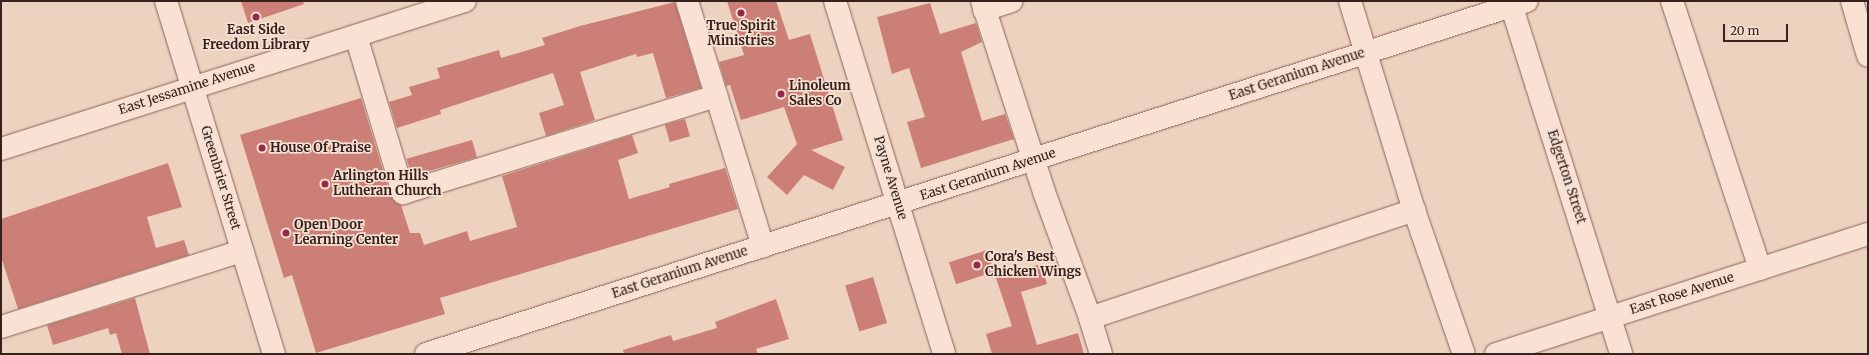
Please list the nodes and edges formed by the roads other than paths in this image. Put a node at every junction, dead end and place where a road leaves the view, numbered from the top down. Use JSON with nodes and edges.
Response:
{"nodes":[{"id":1,"x":166,"y":1,"type":"edge"},
{"id":2,"x":465,"y":1,"type":"edge"},
{"id":3,"x":687,"y":1,"type":"edge"},
{"id":4,"x":835,"y":1,"type":"edge"},
{"id":5,"x":1012,"y":1,"type":"edge"},
{"id":6,"x":1350,"y":1,"type":"edge"},
{"id":7,"x":1672,"y":1,"type":"edge"},
{"id":8,"x":1852,"y":1,"type":"edge"},
{"id":9,"x":1516,"y":3,"type":"edge"},
{"id":10,"x":983,"y":6,"type":"edge"},
{"id":11,"x":356,"y":36,"type":"junction"},
{"id":12,"x":1366,"y":52,"type":"junction"},
{"id":13,"x":1868,"y":56,"type":"edge"},
{"id":14,"x":192,"y":87,"type":"junction"},
{"id":15,"x":716,"y":96,"type":"junction"},
{"id":16,"x":1,"y":149,"type":"edge"},
{"id":17,"x":1034,"y":160,"type":"junction"},
{"id":18,"x":898,"y":204,"type":"junction"},
{"id":19,"x":1414,"y":210,"type":"junction"},
{"id":20,"x":1868,"y":234,"type":"edge"},
{"id":21,"x":763,"y":247,"type":"junction"},
{"id":22,"x":242,"y":251,"type":"junction"},
{"id":23,"x":1760,"y":269,"type":"junction"},
{"id":24,"x":1610,"y":317,"type":"junction"},
{"id":25,"x":1090,"y":318,"type":"junction"},
{"id":26,"x":1,"y":327,"type":"edge"},
{"id":27,"x":274,"y":354,"type":"edge"},
{"id":28,"x":426,"y":354,"type":"edge"},
{"id":29,"x":944,"y":354,"type":"edge"},
{"id":30,"x":1101,"y":354,"type":"edge"},
{"id":31,"x":1464,"y":354,"type":"edge"},
{"id":32,"x":1496,"y":354,"type":"edge"},
{"id":33,"x":1621,"y":354,"type":"edge"}],
"edges":[{"from":1,"to":14,"type":"street","name":"Greenbrier Street"},
{"from":2,"to":11,"type":"street","name":"East Jessamine Avenue"},
{"from":3,"to":15,"type":"street"},
{"from":4,"to":18,"type":"street","name":"Payne Avenue"},
{"from":5,"to":10,"type":"street"},
{"from":6,"to":12,"type":"street"},
{"from":7,"to":23,"type":"street"},
{"from":8,"to":13,"type":"street"},
{"from":9,"to":12,"type":"street","name":"East Geranium Avenue"},
{"from":9,"to":24,"type":"street","name":"Edgerton Street"},
{"from":10,"to":17,"type":"street"},
{"from":11,"to":14,"type":"street","name":"East Jessamine Avenue"},
{"from":11,"to":15,"type":"street"},
{"from":12,"to":17,"type":"street","name":"East Geranium Avenue"},
{"from":12,"to":19,"type":"street"},
{"from":14,"to":16,"type":"street","name":"East Jessamine Avenue"},
{"from":14,"to":22,"type":"street","name":"Greenbrier Street"},
{"from":15,"to":21,"type":"street"},
{"from":17,"to":18,"type":"street","name":"East Geranium Avenue"},
{"from":17,"to":25,"type":"street"},
{"from":18,"to":21,"type":"street","name":"East Geranium Avenue"},
{"from":18,"to":29,"type":"street","name":"Payne Avenue"},
{"from":19,"to":25,"type":"street"},
{"from":19,"to":31,"type":"street"},
{"from":20,"to":23,"type":"street","name":"East Rose Avenue"},
{"from":21,"to":28,"type":"street","name":"East Geranium Avenue"},
{"from":22,"to":26,"type":"street"},
{"from":22,"to":27,"type":"street","name":"Greenbrier Street"},
{"from":23,"to":24,"type":"street","name":"East Rose Avenue"},
{"from":24,"to":32,"type":"street","name":"East Rose Avenue"},
{"from":24,"to":33,"type":"street","name":"Edgerton Street"},
{"from":25,"to":30,"type":"street"}]}
